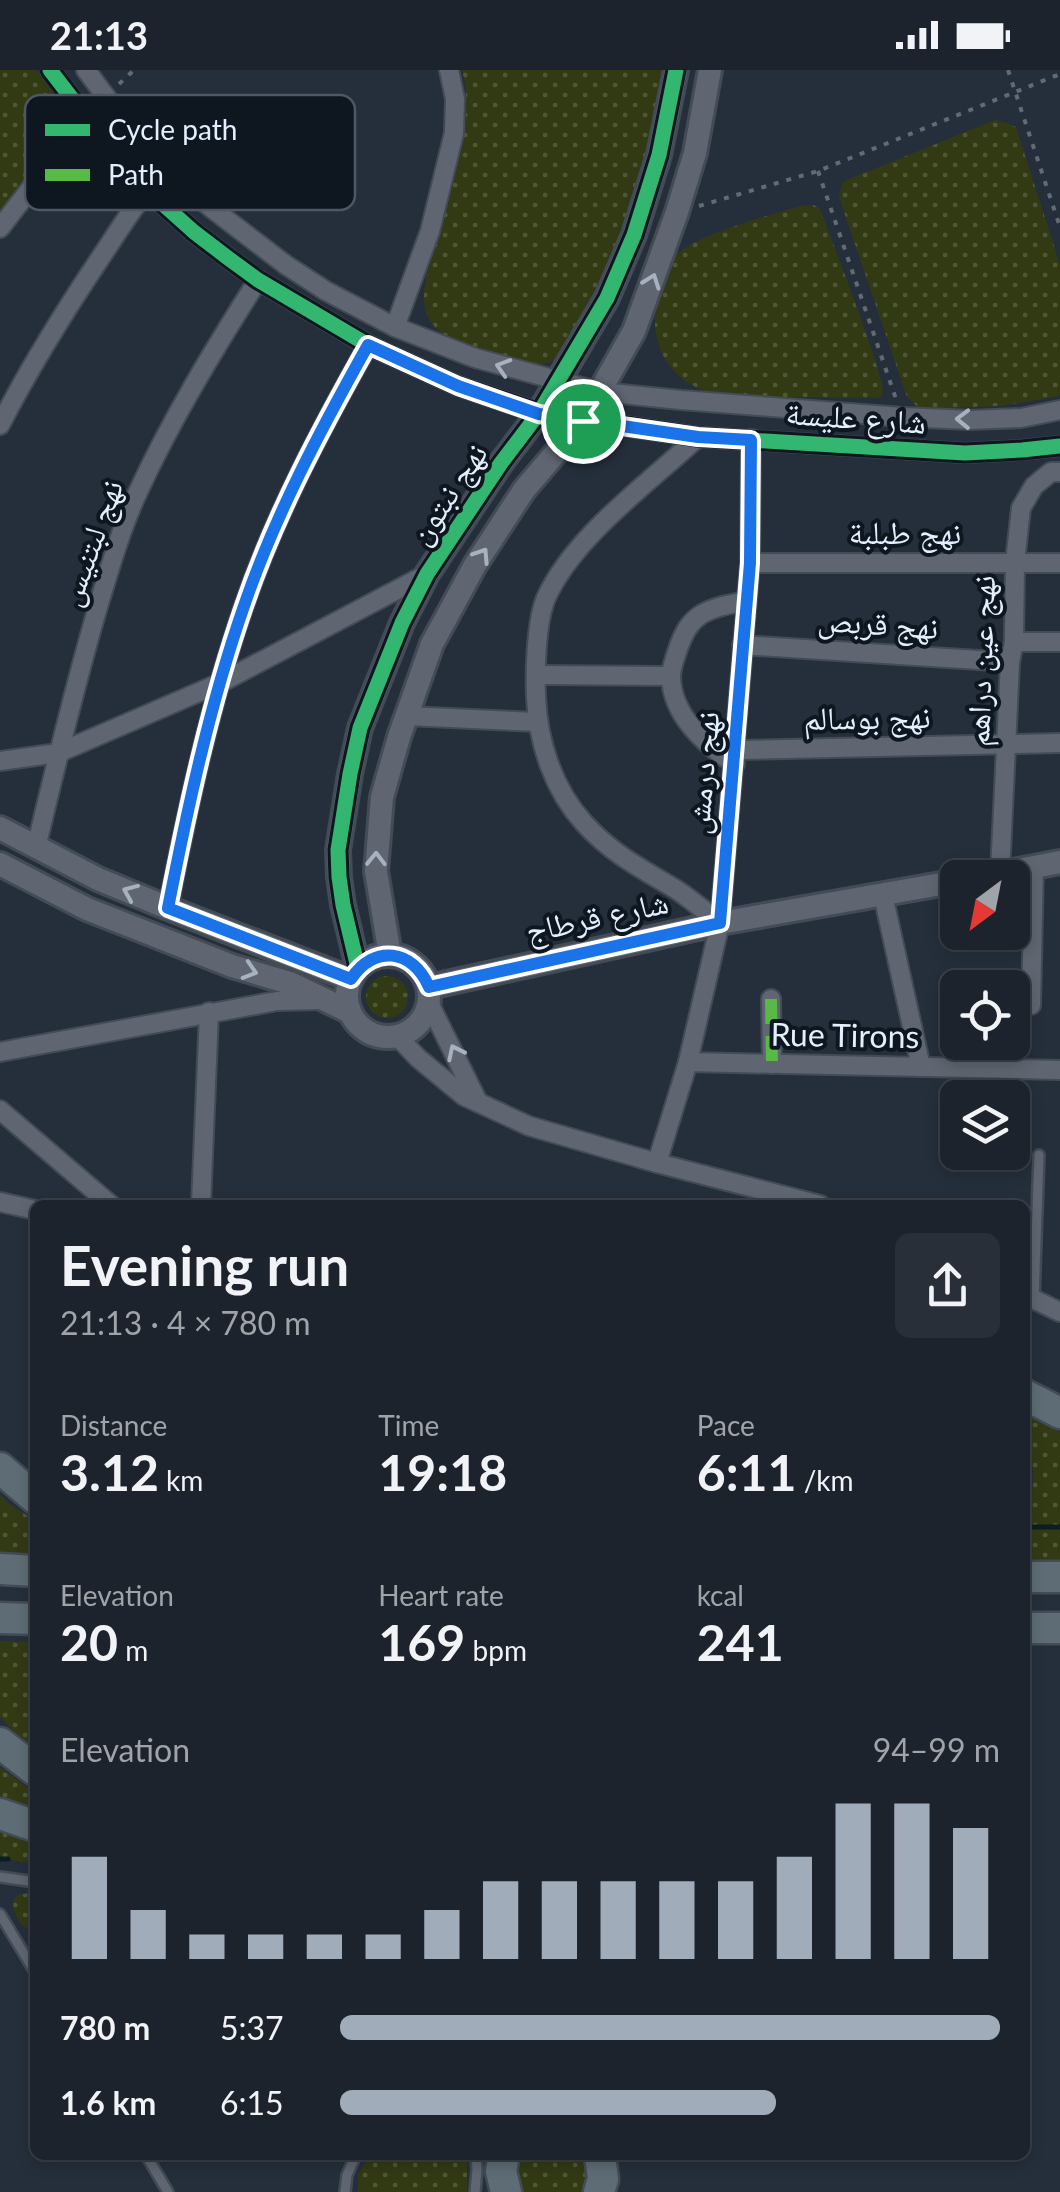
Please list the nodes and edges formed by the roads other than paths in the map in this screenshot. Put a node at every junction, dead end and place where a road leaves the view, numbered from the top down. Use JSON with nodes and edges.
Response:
{"nodes":[{"id":1,"x":50,"y":70,"type":"edge"},
{"id":2,"x":86,"y":70,"type":"edge"},
{"id":3,"x":449,"y":70,"type":"edge"},
{"id":4,"x":676,"y":70,"type":"edge"},
{"id":5,"x":710,"y":70,"type":"edge"},
{"id":6,"x":69,"y":95,"type":"edge"},
{"id":7,"x":105,"y":95,"type":"edge"},
{"id":8,"x":25,"y":196,"type":"edge"},
{"id":9,"x":132,"y":210,"type":"edge"},
{"id":10,"x":169,"y":210,"type":"edge"},
{"id":11,"x":214,"y":210,"type":"edge"},
{"id":12,"x":0,"y":228,"type":"edge"},
{"id":13,"x":258,"y":280,"type":"junction"},
{"id":14,"x":395,"y":327,"type":"junction"},
{"id":15,"x":368,"y":345,"type":"junction"},
{"id":16,"x":559,"y":382,"type":"junction"},
{"id":17,"x":601,"y":392,"type":"junction"},
{"id":18,"x":1060,"y":410,"type":"edge"},
{"id":19,"x":539,"y":414,"type":"junction"},
{"id":20,"x":583,"y":421,"type":"junction"},
{"id":21,"x":0,"y":425,"type":"edge"},
{"id":22,"x":698,"y":437,"type":"junction"},
{"id":23,"x":751,"y":440,"type":"junction"},
{"id":24,"x":1060,"y":446,"type":"edge"},
{"id":25,"x":1060,"y":472,"type":"edge"},
{"id":26,"x":1015,"y":562,"type":"junction"},
{"id":27,"x":750,"y":563,"type":"junction"},
{"id":28,"x":1060,"y":563,"type":"edge"},
{"id":29,"x":427,"y":574,"type":"junction"},
{"id":30,"x":747,"y":601,"type":"junction"},
{"id":31,"x":1014,"y":642,"type":"junction"},
{"id":32,"x":1060,"y":642,"type":"edge"},
{"id":33,"x":742,"y":645,"type":"junction"},
{"id":34,"x":1010,"y":662,"type":"junction"},
{"id":35,"x":536,"y":675,"type":"junction"},
{"id":36,"x":671,"y":676,"type":"junction"},
{"id":37,"x":220,"y":683,"type":"junction"},
{"id":38,"x":406,"y":716,"type":"junction"},
{"id":39,"x":538,"y":722,"type":"junction"},
{"id":40,"x":1060,"y":743,"type":"edge"},
{"id":41,"x":1008,"y":746,"type":"junction"},
{"id":42,"x":58,"y":753,"type":"junction"},
{"id":43,"x":735,"y":757,"type":"junction"},
{"id":44,"x":0,"y":761,"type":"edge"},
{"id":45,"x":0,"y":828,"type":"edge"},
{"id":46,"x":36,"y":848,"type":"junction"},
{"id":47,"x":1001,"y":860,"type":"edge"},
{"id":48,"x":1060,"y":862,"type":"edge"},
{"id":49,"x":0,"y":864,"type":"edge"},
{"id":50,"x":1034,"y":866,"type":"junction"},
{"id":51,"x":1030,"y":867,"type":"edge"},
{"id":52,"x":940,"y":884,"type":"edge"},
{"id":53,"x":884,"y":895,"type":"junction"},
{"id":54,"x":168,"y":908,"type":"junction"},
{"id":55,"x":720,"y":923,"type":"junction"},
{"id":56,"x":390,"y":955,"type":"junction"},
{"id":57,"x":354,"y":973,"type":"junction"},
{"id":58,"x":429,"y":995,"type":"junction"},
{"id":59,"x":325,"y":1000,"type":"junction"},
{"id":60,"x":770,"y":1000,"type":"dead end"},
{"id":61,"x":1031,"y":1005,"type":"dead end"},
{"id":62,"x":209,"y":1012,"type":"junction"},
{"id":63,"x":350,"y":1012,"type":"junction"},
{"id":64,"x":398,"y":1037,"type":"junction"},
{"id":65,"x":0,"y":1052,"type":"edge"},
{"id":66,"x":688,"y":1062,"type":"junction"},
{"id":67,"x":772,"y":1064,"type":"junction"},
{"id":68,"x":921,"y":1067,"type":"junction"},
{"id":69,"x":1060,"y":1070,"type":"edge"},
{"id":70,"x":478,"y":1102,"type":"junction"},
{"id":71,"x":0,"y":1110,"type":"edge"},
{"id":72,"x":1039,"y":1156,"type":"dead end"},
{"id":73,"x":657,"y":1163,"type":"junction"},
{"id":74,"x":105,"y":1200,"type":"edge"},
{"id":75,"x":202,"y":1200,"type":"edge"},
{"id":76,"x":801,"y":1200,"type":"edge"},
{"id":77,"x":0,"y":1202,"type":"edge"},
{"id":78,"x":30,"y":1209,"type":"edge"},
{"id":79,"x":1030,"y":1283,"type":"edge"},
{"id":80,"x":1030,"y":1297,"type":"edge"},
{"id":81,"x":1060,"y":1312,"type":"edge"},
{"id":82,"x":1030,"y":1398,"type":"edge"},
{"id":83,"x":1060,"y":1413,"type":"edge"},
{"id":84,"x":0,"y":1468,"type":"edge"},
{"id":85,"x":30,"y":1494,"type":"edge"},
{"id":86,"x":0,"y":1569,"type":"edge"},
{"id":87,"x":30,"y":1571,"type":"edge"},
{"id":88,"x":1030,"y":1577,"type":"edge"},
{"id":89,"x":1060,"y":1577,"type":"edge"},
{"id":90,"x":0,"y":1618,"type":"edge"},
{"id":91,"x":30,"y":1619,"type":"edge"},
{"id":92,"x":1030,"y":1628,"type":"edge"},
{"id":93,"x":1060,"y":1628,"type":"edge"},
{"id":94,"x":0,"y":1743,"type":"edge"},
{"id":95,"x":30,"y":1766,"type":"edge"},
{"id":96,"x":0,"y":1814,"type":"edge"},
{"id":97,"x":30,"y":1824,"type":"edge"},
{"id":98,"x":0,"y":1877,"type":"edge"},
{"id":99,"x":30,"y":1881,"type":"edge"},
{"id":100,"x":0,"y":1914,"type":"edge"},
{"id":101,"x":30,"y":1964,"type":"edge"},
{"id":102,"x":149,"y":2160,"type":"edge"},
{"id":103,"x":354,"y":2160,"type":"edge"},
{"id":104,"x":498,"y":2168,"type":"edge"},
{"id":105,"x":168,"y":2192,"type":"edge"},
{"id":106,"x":345,"y":2192,"type":"edge"},
{"id":107,"x":475,"y":2192,"type":"edge"}],
"edges":[{"from":1,"to":6,"type":"street","name":"شارع عليسة"},
{"from":2,"to":7,"type":"street","name":"شارع عليسة"},
{"from":3,"to":14,"type":"street"},
{"from":4,"to":16,"type":"street","name":"نهج نبتون"},
{"from":17,"to":5,"type":"street","name":"نهج نبتون","one_way":true},
{"from":8,"to":12,"type":"street"},
{"from":9,"to":21,"type":"street"},
{"from":10,"to":13,"type":"street","name":"شارع عليسة"},
{"from":11,"to":14,"type":"street","name":"شارع عليسة"},
{"from":13,"to":15,"type":"street","name":"شارع عليسة"},
{"from":13,"to":42,"type":"street","name":"نهج لبتنيس"},
{"from":16,"to":14,"type":"street","name":"شارع عليسة","one_way":true},
{"from":15,"to":19,"type":"street","name":"شارع عليسة"},
{"from":15,"to":37,"type":"street"},
{"from":16,"to":17,"type":"street","name":"شارع عليسة"},
{"from":16,"to":19,"type":"street","name":"نهج نبتون"},
{"from":18,"to":17,"type":"street","name":"شارع عليسة","one_way":true},
{"from":17,"to":20,"type":"street","name":"نهج نبتون"},
{"from":19,"to":20,"type":"street","name":"شارع عليسة"},
{"from":19,"to":29,"type":"street","name":"نهج نبتون"},
{"from":20,"to":22,"type":"street","name":"شارع عليسة"},
{"from":38,"to":20,"type":"street","name":"نهج نبتون","one_way":true},
{"from":22,"to":23,"type":"street","name":"شارع عليسة"},
{"from":22,"to":35,"type":"street"},
{"from":23,"to":24,"type":"street","name":"شارع عليسة"},
{"from":23,"to":27,"type":"street","name":"نهج درمش"},
{"from":25,"to":26,"type":"street","name":"نهج عين دراهم"},
{"from":26,"to":27,"type":"street","name":"نهج طبلبة"},
{"from":26,"to":28,"type":"street","name":"نهج طبلبة"},
{"from":26,"to":31,"type":"street","name":"نهج عين دراهم"},
{"from":27,"to":30,"type":"street","name":"نهج درمش"},
{"from":29,"to":37,"type":"street"},
{"from":29,"to":57,"type":"street","name":"نهج نبتون"},
{"from":30,"to":33,"type":"street","name":"نهج درمش"},
{"from":30,"to":36,"type":"street"},
{"from":31,"to":32,"type":"street"},
{"from":31,"to":34,"type":"street","name":"نهج عين دراهم"},
{"from":33,"to":34,"type":"street","name":"نهج قربص"},
{"from":33,"to":43,"type":"street","name":"نهج درمش"},
{"from":34,"to":41,"type":"street","name":"نهج عين دراهم"},
{"from":35,"to":36,"type":"street"},
{"from":35,"to":39,"type":"street"},
{"from":36,"to":43,"type":"street"},
{"from":37,"to":42,"type":"street"},
{"from":37,"to":54,"type":"street"},
{"from":38,"to":39,"type":"street"},
{"from":56,"to":38,"type":"street","name":"نهج نبتون","one_way":true},
{"from":39,"to":55,"type":"street"},
{"from":40,"to":41,"type":"street","name":"نهج بوسالم"},
{"from":41,"to":43,"type":"street","name":"نهج بوسالم"},
{"from":41,"to":47,"type":"street","name":"نهج عين دراهم"},
{"from":42,"to":44,"type":"street"},
{"from":42,"to":46,"type":"street","name":"نهج لبتنيس"},
{"from":43,"to":55,"type":"street","name":"نهج درمش"},
{"from":45,"to":46,"type":"street"},
{"from":54,"to":46,"type":"street","one_way":true},
{"from":48,"to":50,"type":"street"},
{"from":49,"to":59,"type":"street","one_way":true},
{"from":50,"to":51,"type":"street"},
{"from":50,"to":61,"type":"street"},
{"from":52,"to":53,"type":"street","name":"شارع قرطاج"},
{"from":53,"to":55,"type":"street","name":"شارع قرطاج"},
{"from":53,"to":68,"type":"street"},
{"from":54,"to":57,"type":"street"},
{"from":55,"to":58,"type":"street","name":"شارع قرطاج"},
{"from":55,"to":66,"type":"street","name":"نهج درمش"},
{"from":56,"to":57,"type":"street"},
{"from":56,"to":58,"type":"street"},
{"from":57,"to":63,"type":"street"},
{"from":58,"to":64,"type":"street"},
{"from":70,"to":58,"type":"street","one_way":true},
{"from":59,"to":62,"type":"street"},
{"from":59,"to":63,"type":"street"},
{"from":60,"to":67,"type":"street"},
{"from":62,"to":65,"type":"street"},
{"from":62,"to":75,"type":"street"},
{"from":63,"to":64,"type":"street"},
{"from":64,"to":70,"type":"street"},
{"from":66,"to":67,"type":"street","name":"Rue Tirons"},
{"from":66,"to":73,"type":"street","name":"نهج درمش"},
{"from":67,"to":68,"type":"street","name":"Rue Tirons"},
{"from":68,"to":69,"type":"street","name":"Rue Tirons"},
{"from":70,"to":73,"type":"street"},
{"from":71,"to":74,"type":"street"},
{"from":72,"to":79,"type":"lane"},
{"from":73,"to":76,"type":"street"},
{"from":77,"to":78,"type":"street"},
{"from":80,"to":81,"type":"street"},
{"from":82,"to":83,"type":"highway"},
{"from":84,"to":85,"type":"highway"},
{"from":86,"to":87,"type":"highway"},
{"from":88,"to":89,"type":"highway"},
{"from":90,"to":91,"type":"highway"},
{"from":92,"to":93,"type":"highway"},
{"from":94,"to":95,"type":"highway"},
{"from":96,"to":97,"type":"highway"},
{"from":98,"to":99,"type":"lane"},
{"from":100,"to":101,"type":"lane"},
{"from":102,"to":105,"type":"lane"},
{"from":103,"to":106,"type":"lane"},
{"from":104,"to":107,"type":"lane"}]}
